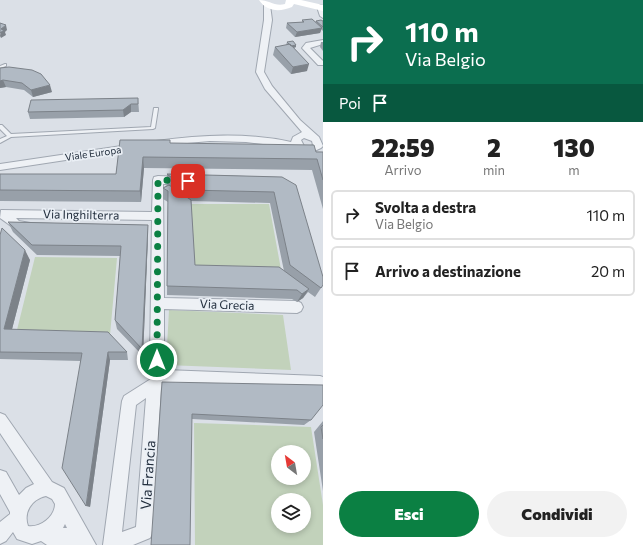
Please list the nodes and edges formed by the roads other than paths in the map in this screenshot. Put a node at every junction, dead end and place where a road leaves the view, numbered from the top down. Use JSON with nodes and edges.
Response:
{"nodes":[{"id":1,"x":264,"y":2,"type":"edge"},
{"id":2,"x":288,"y":3,"type":"edge"},
{"id":3,"x":322,"y":11,"type":"edge"},
{"id":4,"x":268,"y":20,"type":"junction"},
{"id":5,"x":323,"y":42,"type":"edge"},
{"id":6,"x":321,"y":64,"type":"dead end"},
{"id":7,"x":5,"y":65,"type":"dead end"},
{"id":8,"x":0,"y":67,"type":"edge"},
{"id":9,"x":156,"y":109,"type":"dead end"},
{"id":10,"x":298,"y":122,"type":"junction"},
{"id":11,"x":0,"y":126,"type":"edge"},
{"id":12,"x":10,"y":136,"type":"junction"},
{"id":13,"x":0,"y":140,"type":"edge"},
{"id":14,"x":318,"y":142,"type":"edge"},
{"id":15,"x":300,"y":143,"type":"junction"},
{"id":16,"x":323,"y":156,"type":"edge"},
{"id":17,"x":1,"y":166,"type":"edge"},
{"id":18,"x":196,"y":181,"type":"edge"},
{"id":19,"x":2,"y":214,"type":"edge"},
{"id":20,"x":158,"y":216,"type":"junction"},
{"id":21,"x":40,"y":226,"type":"edge"},
{"id":22,"x":157,"y":303,"type":"junction"},
{"id":23,"x":297,"y":308,"type":"dead end"},
{"id":24,"x":157,"y":360,"type":"dead end"},
{"id":25,"x":320,"y":383,"type":"edge"},
{"id":26,"x":154,"y":385,"type":"junction"},
{"id":27,"x":0,"y":420,"type":"edge"},
{"id":28,"x":0,"y":478,"type":"edge"},
{"id":29,"x":46,"y":488,"type":"junction"},
{"id":30,"x":63,"y":505,"type":"junction"},
{"id":31,"x":19,"y":515,"type":"junction"},
{"id":32,"x":0,"y":535,"type":"edge"},
{"id":33,"x":37,"y":541,"type":"edge"},
{"id":34,"x":86,"y":544,"type":"edge"},
{"id":35,"x":112,"y":545,"type":"edge"}],
"edges":[{"from":1,"to":2,"type":"street"},
{"from":1,"to":4,"type":"street"},
{"from":2,"to":3,"type":"street"},
{"from":2,"to":4,"type":"street"},
{"from":4,"to":10,"type":"street"},
{"from":5,"to":6,"type":"street"},
{"from":7,"to":8,"type":"lane"},
{"from":9,"to":12,"type":"lane"},
{"from":10,"to":14,"type":"street"},
{"from":10,"to":15,"type":"street"},
{"from":11,"to":12,"type":"lane"},
{"from":12,"to":13,"type":"lane"},
{"from":14,"to":15,"type":"street"},
{"from":14,"to":15,"type":"street"},
{"from":15,"to":16,"type":"street","name":"Viale Europa"},
{"from":15,"to":17,"type":"street","name":"Viale Europa"},
{"from":18,"to":20,"type":"street"},
{"from":19,"to":20,"type":"street","name":"Via Inghilterra"},
{"from":19,"to":21,"type":"street","name":"Via Inghilterra"},
{"from":20,"to":22,"type":"street"},
{"from":22,"to":23,"type":"street","name":"Via Grecia"},
{"from":22,"to":24,"type":"street"},
{"from":25,"to":26,"type":"street","name":"Via Francia"},
{"from":26,"to":35,"type":"street","name":"Via Francia"},
{"from":26,"to":35,"type":"street","name":"Via Francia"},
{"from":27,"to":29,"type":"street"},
{"from":28,"to":31,"type":"street"},
{"from":29,"to":30,"type":"street"},
{"from":29,"to":31,"type":"street"},
{"from":30,"to":33,"type":"street"},
{"from":30,"to":34,"type":"street"},
{"from":31,"to":32,"type":"street"},
{"from":31,"to":33,"type":"street"},
{"from":33,"to":34,"type":"street"}]}
